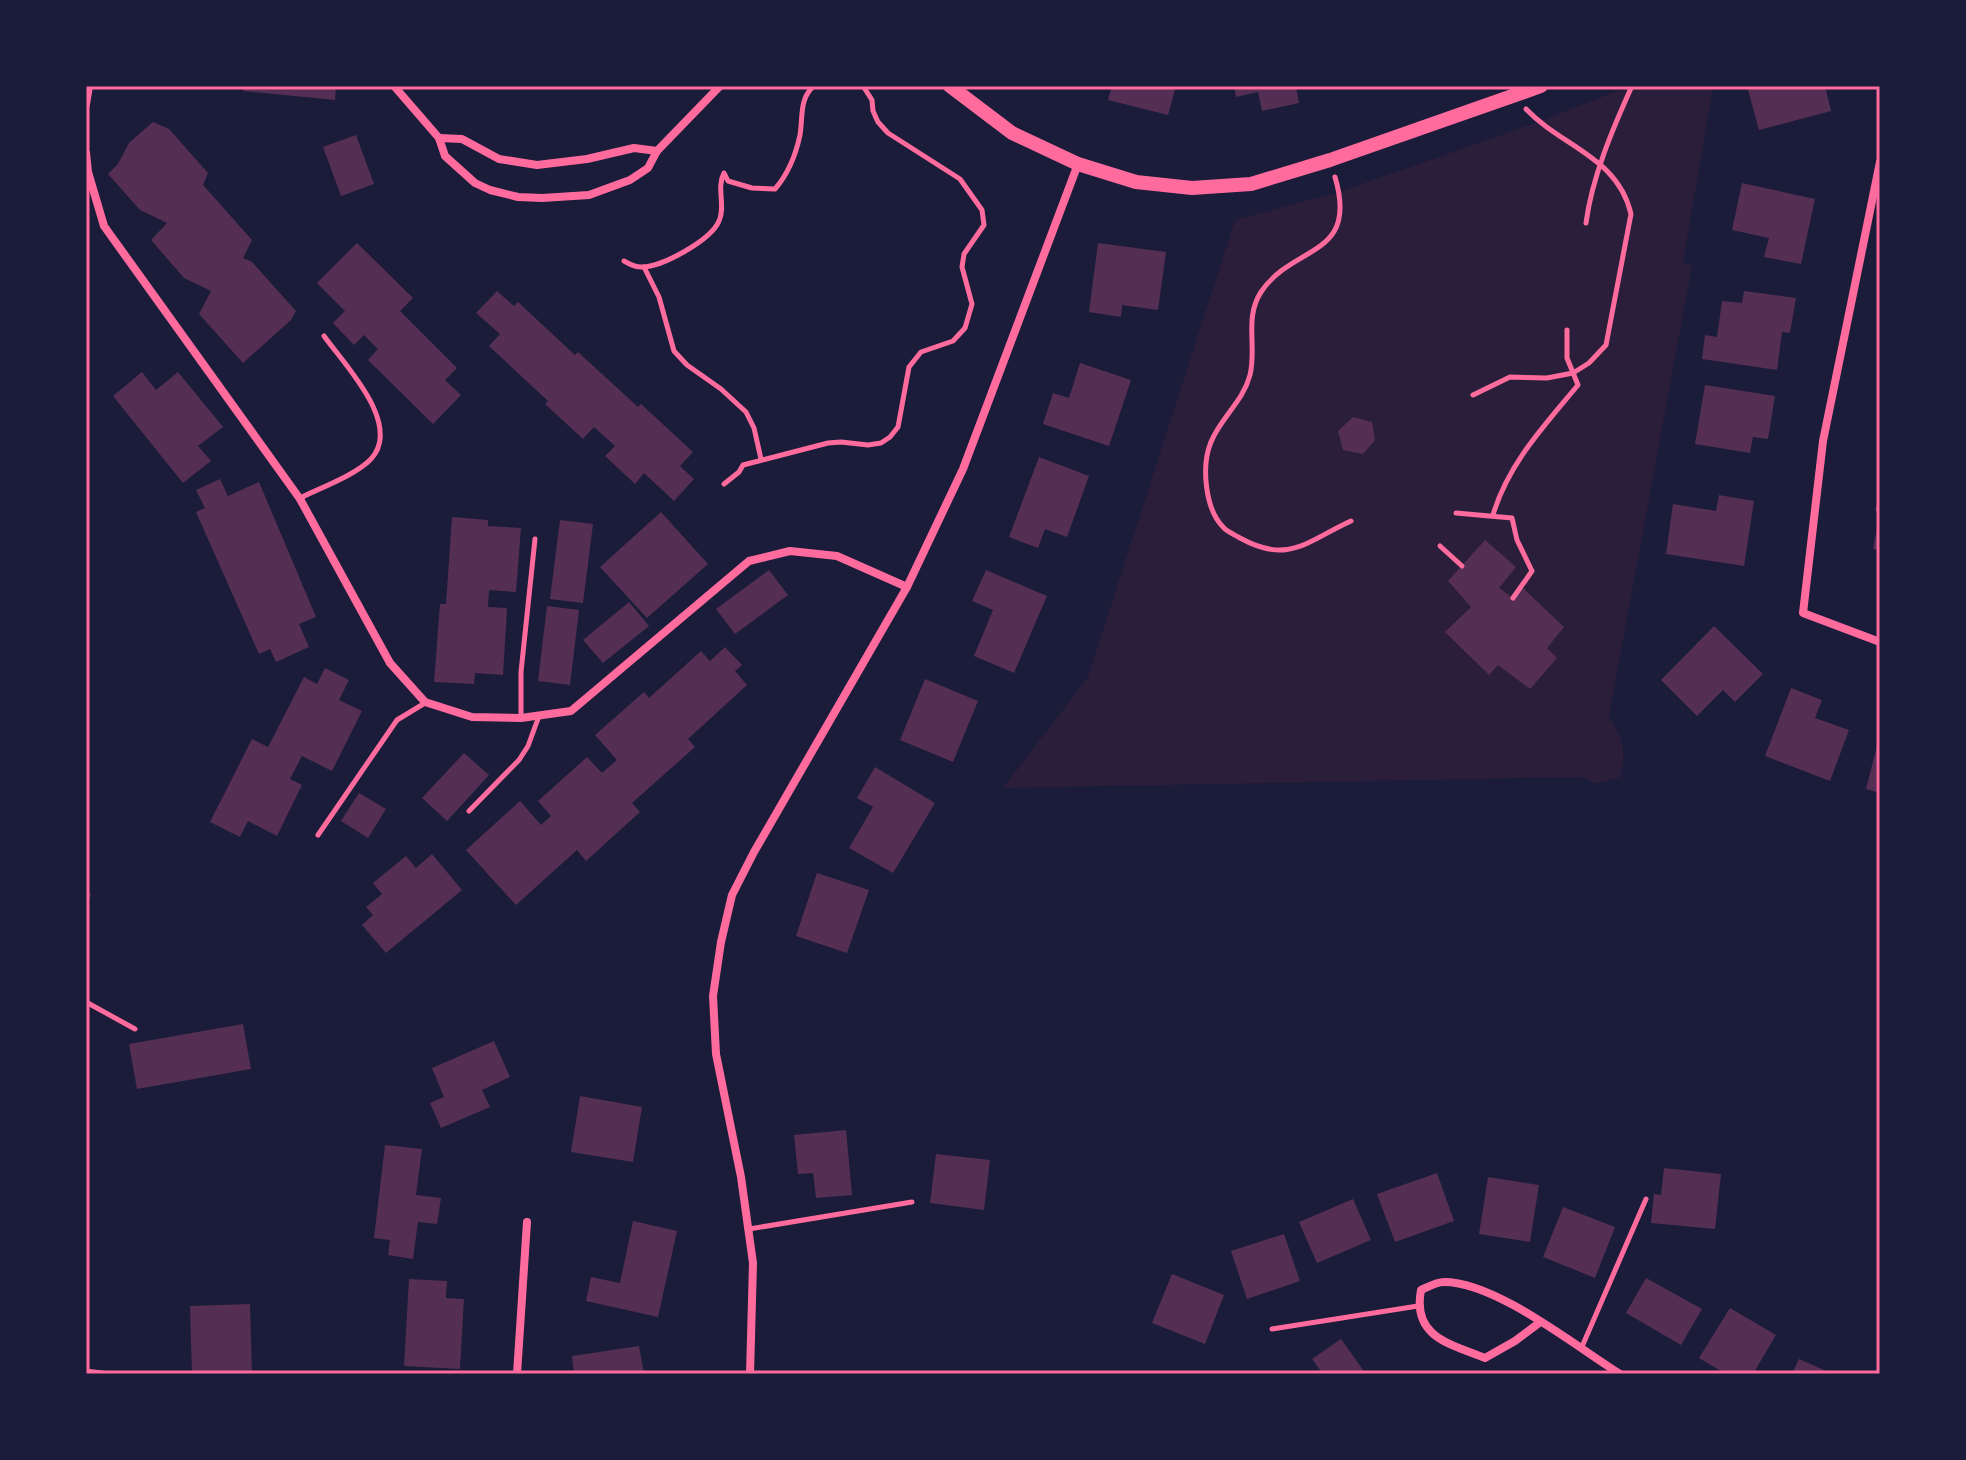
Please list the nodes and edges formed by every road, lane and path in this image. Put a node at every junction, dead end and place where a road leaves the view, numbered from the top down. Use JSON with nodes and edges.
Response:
{"nodes":[{"id":1,"x":89,"y":86,"type":"edge"},
{"id":2,"x":394,"y":86,"type":"edge"},
{"id":3,"x":720,"y":86,"type":"edge"},
{"id":4,"x":814,"y":86,"type":"edge"},
{"id":5,"x":863,"y":86,"type":"edge"},
{"id":6,"x":950,"y":86,"type":"edge"},
{"id":7,"x":1541,"y":86,"type":"edge"},
{"id":8,"x":1632,"y":86,"type":"edge"},
{"id":9,"x":1514,"y":97,"type":"junction"},
{"id":10,"x":86,"y":104,"type":"edge"},
{"id":11,"x":439,"y":138,"type":"junction"},
{"id":12,"x":657,"y":151,"type":"junction"},
{"id":13,"x":86,"y":153,"type":"edge"},
{"id":14,"x":1330,"y":160,"type":"junction"},
{"id":15,"x":1880,"y":162,"type":"edge"},
{"id":16,"x":1078,"y":164,"type":"junction"},
{"id":17,"x":1602,"y":165,"type":"junction"},
{"id":18,"x":1586,"y":223,"type":"dead end"},
{"id":19,"x":624,"y":261,"type":"dead end"},
{"id":20,"x":644,"y":267,"type":"junction"},
{"id":21,"x":1567,"y":330,"type":"dead end"},
{"id":22,"x":324,"y":336,"type":"dead end"},
{"id":23,"x":1573,"y":373,"type":"junction"},
{"id":24,"x":1473,"y":395,"type":"dead end"},
{"id":25,"x":761,"y":460,"type":"junction"},
{"id":26,"x":724,"y":484,"type":"dead end"},
{"id":27,"x":300,"y":499,"type":"junction"},
{"id":28,"x":1456,"y":513,"type":"dead end"},
{"id":29,"x":1493,"y":515,"type":"junction"},
{"id":30,"x":1351,"y":521,"type":"dead end"},
{"id":31,"x":535,"y":539,"type":"dead end"},
{"id":32,"x":1440,"y":546,"type":"dead end"},
{"id":33,"x":1462,"y":566,"type":"dead end"},
{"id":34,"x":907,"y":587,"type":"junction"},
{"id":35,"x":1513,"y":598,"type":"dead end"},
{"id":36,"x":1880,"y":642,"type":"edge"},
{"id":37,"x":425,"y":702,"type":"junction"},
{"id":38,"x":539,"y":716,"type":"junction"},
{"id":39,"x":521,"y":718,"type":"junction"},
{"id":40,"x":469,"y":811,"type":"dead end"},
{"id":41,"x":318,"y":835,"type":"dead end"},
{"id":42,"x":86,"y":1002,"type":"edge"},
{"id":43,"x":135,"y":1029,"type":"dead end"},
{"id":44,"x":1646,"y":1199,"type":"dead end"},
{"id":45,"x":912,"y":1202,"type":"dead end"},
{"id":46,"x":527,"y":1222,"type":"dead end"},
{"id":47,"x":749,"y":1229,"type":"junction"},
{"id":48,"x":1418,"y":1306,"type":"junction"},
{"id":49,"x":1539,"y":1323,"type":"junction"},
{"id":50,"x":1272,"y":1329,"type":"dead end"},
{"id":51,"x":1581,"y":1350,"type":"junction"},
{"id":52,"x":86,"y":1371,"type":"edge"},
{"id":53,"x":109,"y":1374,"type":"edge"},
{"id":54,"x":517,"y":1374,"type":"edge"},
{"id":55,"x":750,"y":1374,"type":"edge"},
{"id":56,"x":1620,"y":1374,"type":"edge"}],
"edges":[{"from":1,"to":10,"type":"street"},
{"from":2,"to":11,"type":"street"},
{"from":3,"to":12,"type":"street"},
{"from":4,"to":20,"type":"path"},
{"from":5,"to":25,"type":"path"},
{"from":6,"to":16,"type":"street"},
{"from":7,"to":9,"type":"street"},
{"from":8,"to":17,"type":"path"},
{"from":9,"to":14,"type":"street"},
{"from":9,"to":17,"type":"path"},
{"from":11,"to":12,"type":"street"},
{"from":11,"to":12,"type":"street"},
{"from":13,"to":27,"type":"street"},
{"from":14,"to":16,"type":"street"},
{"from":14,"to":30,"type":"path"},
{"from":15,"to":36,"type":"street"},
{"from":16,"to":34,"type":"street"},
{"from":17,"to":18,"type":"path"},
{"from":17,"to":23,"type":"path"},
{"from":19,"to":20,"type":"path"},
{"from":20,"to":25,"type":"path"},
{"from":21,"to":23,"type":"path"},
{"from":22,"to":27,"type":"lane"},
{"from":23,"to":24,"type":"path"},
{"from":23,"to":29,"type":"path"},
{"from":25,"to":26,"type":"path"},
{"from":27,"to":37,"type":"street"},
{"from":28,"to":29,"type":"path"},
{"from":29,"to":35,"type":"path"},
{"from":31,"to":39,"type":"lane"},
{"from":32,"to":33,"type":"path"},
{"from":34,"to":38,"type":"street"},
{"from":34,"to":47,"type":"street"},
{"from":37,"to":39,"type":"street"},
{"from":37,"to":41,"type":"lane"},
{"from":38,"to":39,"type":"street"},
{"from":38,"to":40,"type":"lane"},
{"from":42,"to":43,"type":"lane"},
{"from":44,"to":51,"type":"lane"},
{"from":45,"to":47,"type":"lane"},
{"from":46,"to":54,"type":"street"},
{"from":47,"to":55,"type":"street"},
{"from":48,"to":49,"type":"street"},
{"from":48,"to":49,"type":"street"},
{"from":48,"to":50,"type":"lane"},
{"from":49,"to":51,"type":"street"},
{"from":51,"to":56,"type":"street"},
{"from":52,"to":53,"type":"lane"}]}
